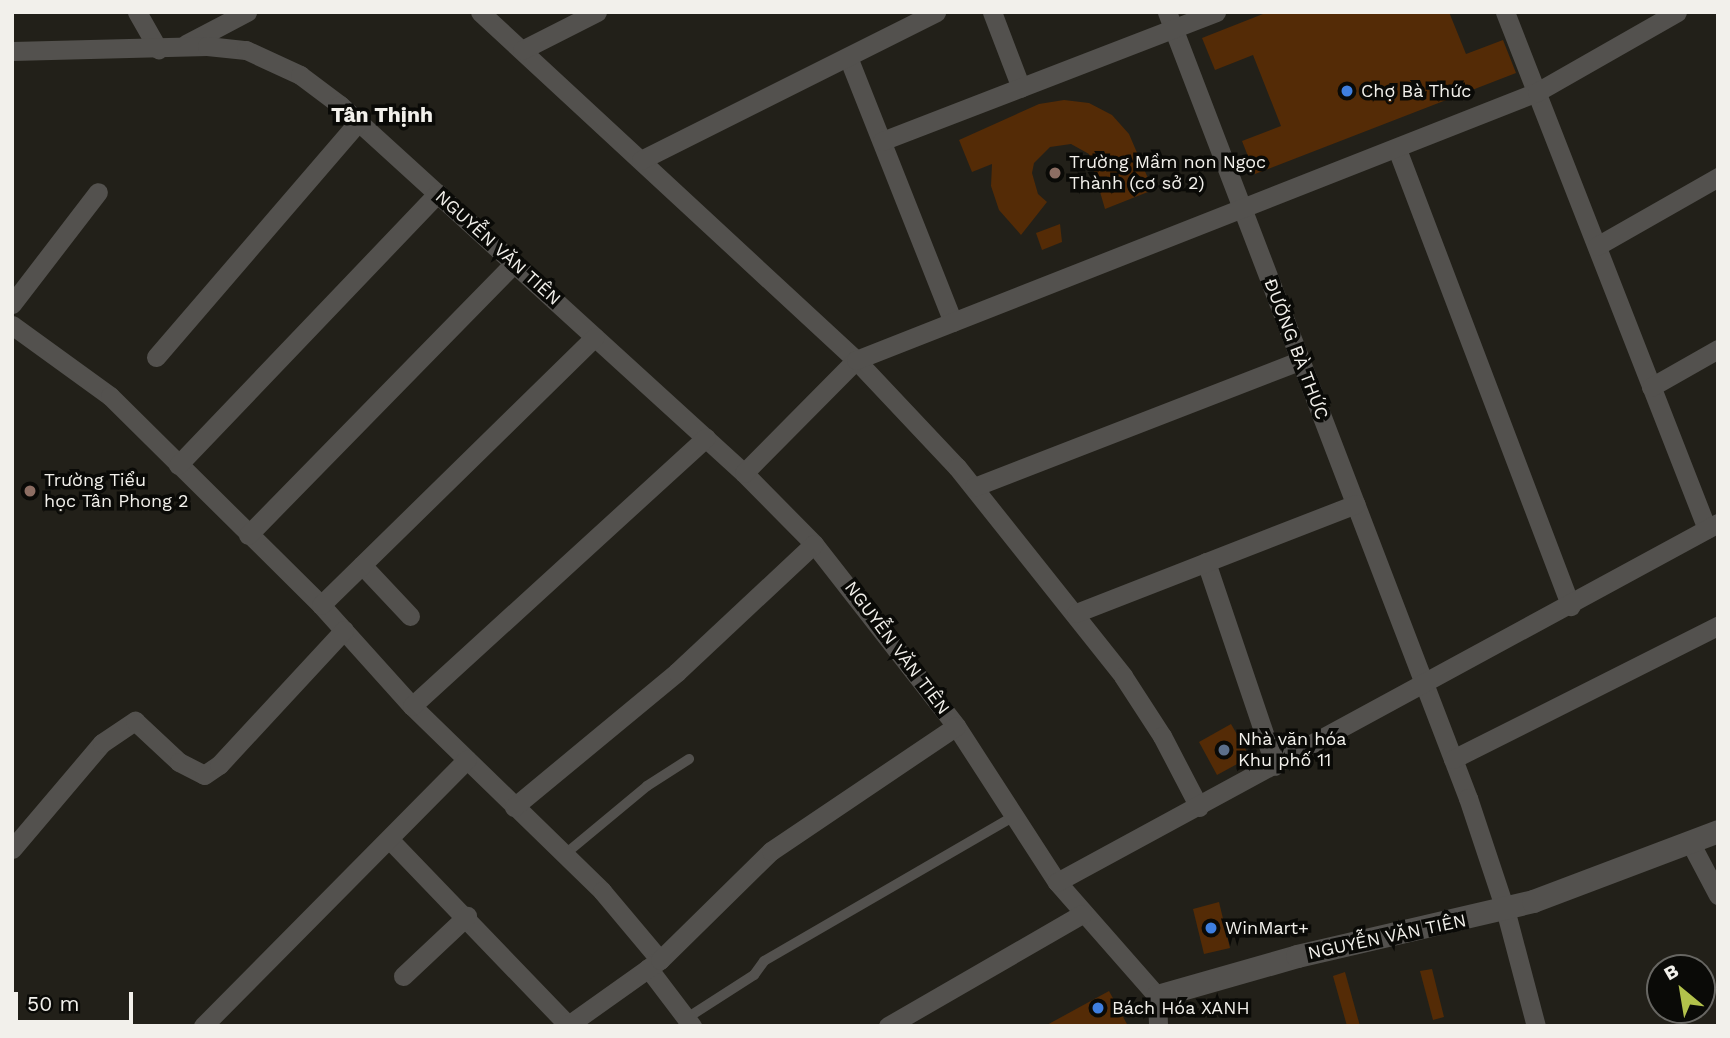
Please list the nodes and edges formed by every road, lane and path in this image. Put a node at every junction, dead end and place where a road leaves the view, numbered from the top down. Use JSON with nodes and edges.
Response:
{"nodes":[{"id":1,"x":137,"y":12,"type":"edge"},
{"id":2,"x":247,"y":12,"type":"edge"},
{"id":3,"x":480,"y":12,"type":"edge"},
{"id":4,"x":597,"y":12,"type":"edge"},
{"id":5,"x":936,"y":12,"type":"edge"},
{"id":6,"x":992,"y":12,"type":"edge"},
{"id":7,"x":1216,"y":12,"type":"edge"},
{"id":8,"x":1505,"y":12,"type":"edge"},
{"id":9,"x":1677,"y":12,"type":"edge"},
{"id":10,"x":1170,"y":21,"type":"edge"},
{"id":11,"x":183,"y":46,"type":"junction"},
{"id":12,"x":158,"y":49,"type":"junction"},
{"id":13,"x":522,"y":50,"type":"junction"},
{"id":14,"x":12,"y":51,"type":"edge"},
{"id":15,"x":848,"y":57,"type":"junction"},
{"id":16,"x":1021,"y":88,"type":"junction"},
{"id":17,"x":1537,"y":92,"type":"junction"},
{"id":18,"x":359,"y":121,"type":"junction"},
{"id":19,"x":882,"y":141,"type":"junction"},
{"id":20,"x":1397,"y":149,"type":"junction"},
{"id":21,"x":641,"y":160,"type":"junction"},
{"id":22,"x":1718,"y":177,"type":"edge"},
{"id":23,"x":98,"y":192,"type":"dead end"},
{"id":24,"x":438,"y":193,"type":"junction"},
{"id":25,"x":1243,"y":209,"type":"junction"},
{"id":26,"x":1597,"y":246,"type":"junction"},
{"id":27,"x":514,"y":262,"type":"junction"},
{"id":28,"x":12,"y":304,"type":"edge"},
{"id":29,"x":953,"y":322,"type":"junction"},
{"id":30,"x":12,"y":325,"type":"edge"},
{"id":31,"x":595,"y":337,"type":"junction"},
{"id":32,"x":1718,"y":349,"type":"edge"},
{"id":33,"x":156,"y":357,"type":"dead end"},
{"id":34,"x":856,"y":360,"type":"junction"},
{"id":35,"x":1301,"y":360,"type":"junction"},
{"id":36,"x":1651,"y":387,"type":"junction"},
{"id":37,"x":706,"y":438,"type":"junction"},
{"id":38,"x":178,"y":465,"type":"junction"},
{"id":39,"x":744,"y":473,"type":"junction"},
{"id":40,"x":974,"y":487,"type":"junction"},
{"id":41,"x":1356,"y":504,"type":"junction"},
{"id":42,"x":1712,"y":526,"type":"edge"},
{"id":43,"x":248,"y":535,"type":"junction"},
{"id":44,"x":814,"y":544,"type":"junction"},
{"id":45,"x":1206,"y":562,"type":"junction"},
{"id":46,"x":362,"y":565,"type":"junction"},
{"id":47,"x":321,"y":605,"type":"junction"},
{"id":48,"x":1571,"y":606,"type":"junction"},
{"id":49,"x":1076,"y":613,"type":"junction"},
{"id":50,"x":410,"y":616,"type":"dead end"},
{"id":51,"x":1718,"y":626,"type":"edge"},
{"id":52,"x":344,"y":630,"type":"junction"},
{"id":53,"x":1425,"y":686,"type":"junction"},
{"id":54,"x":412,"y":706,"type":"junction"},
{"id":55,"x":956,"y":726,"type":"junction"},
{"id":56,"x":689,"y":759,"type":"dead end"},
{"id":57,"x":1453,"y":759,"type":"junction"},
{"id":58,"x":467,"y":760,"type":"junction"},
{"id":59,"x":1275,"y":766,"type":"junction"},
{"id":60,"x":514,"y":807,"type":"junction"},
{"id":61,"x":1199,"y":807,"type":"junction"},
{"id":62,"x":1014,"y":816,"type":"junction"},
{"id":63,"x":1718,"y":831,"type":"edge"},
{"id":64,"x":390,"y":840,"type":"junction"},
{"id":65,"x":1690,"y":842,"type":"junction"},
{"id":66,"x":12,"y":849,"type":"edge"},
{"id":67,"x":565,"y":855,"type":"junction"},
{"id":68,"x":1057,"y":882,"type":"junction"},
{"id":69,"x":1718,"y":895,"type":"edge"},
{"id":70,"x":1505,"y":909,"type":"junction"},
{"id":71,"x":1082,"y":914,"type":"junction"},
{"id":72,"x":467,"y":916,"type":"junction"},
{"id":73,"x":654,"y":965,"type":"junction"},
{"id":74,"x":403,"y":976,"type":"dead end"},
{"id":75,"x":1157,"y":996,"type":"junction"},
{"id":76,"x":689,"y":1022,"type":"edge"},
{"id":77,"x":574,"y":1023,"type":"edge"},
{"id":78,"x":203,"y":1026,"type":"edge"},
{"id":79,"x":888,"y":1026,"type":"edge"},
{"id":80,"x":1157,"y":1026,"type":"edge"},
{"id":81,"x":1536,"y":1026,"type":"edge"}],
"edges":[{"from":1,"to":12,"type":"street"},
{"from":2,"to":11,"type":"street"},
{"from":3,"to":13,"type":"street"},
{"from":4,"to":13,"type":"street"},
{"from":5,"to":15,"type":"street"},
{"from":6,"to":16,"type":"street"},
{"from":7,"to":10,"type":"street"},
{"from":8,"to":17,"type":"street"},
{"from":9,"to":17,"type":"street"},
{"from":10,"to":16,"type":"street"},
{"from":10,"to":25,"type":"street","name":"ĐƯỜNG BÀ THỨC"},
{"from":11,"to":12,"type":"street","name":"NGUYỄN VĂN TIÊN"},
{"from":11,"to":18,"type":"street","name":"NGUYỄN VĂN TIÊN"},
{"from":12,"to":14,"type":"street","name":"NGUYỄN VĂN TIÊN"},
{"from":13,"to":21,"type":"street"},
{"from":15,"to":19,"type":"street"},
{"from":15,"to":21,"type":"street"},
{"from":16,"to":19,"type":"street"},
{"from":17,"to":20,"type":"street"},
{"from":17,"to":26,"type":"street"},
{"from":18,"to":24,"type":"street","name":"NGUYỄN VĂN TIÊN"},
{"from":18,"to":33,"type":"street"},
{"from":19,"to":29,"type":"street"},
{"from":20,"to":25,"type":"street"},
{"from":20,"to":48,"type":"street"},
{"from":21,"to":34,"type":"street"},
{"from":22,"to":26,"type":"street"},
{"from":23,"to":28,"type":"street"},
{"from":24,"to":27,"type":"street","name":"NGUYỄN VĂN TIÊN"},
{"from":24,"to":38,"type":"street"},
{"from":25,"to":29,"type":"street"},
{"from":25,"to":35,"type":"street","name":"ĐƯỜNG BÀ THỨC"},
{"from":26,"to":36,"type":"street"},
{"from":27,"to":31,"type":"street","name":"NGUYỄN VĂN TIÊN"},
{"from":27,"to":43,"type":"street"},
{"from":29,"to":34,"type":"street"},
{"from":30,"to":38,"type":"street"},
{"from":31,"to":37,"type":"street","name":"NGUYỄN VĂN TIÊN"},
{"from":31,"to":46,"type":"street"},
{"from":32,"to":36,"type":"street"},
{"from":34,"to":39,"type":"street"},
{"from":34,"to":40,"type":"street"},
{"from":35,"to":40,"type":"street"},
{"from":35,"to":41,"type":"street","name":"ĐƯỜNG BÀ THỨC"},
{"from":36,"to":42,"type":"street"},
{"from":37,"to":39,"type":"street","name":"NGUYỄN VĂN TIÊN"},
{"from":37,"to":54,"type":"street"},
{"from":38,"to":43,"type":"street"},
{"from":39,"to":44,"type":"street","name":"NGUYỄN VĂN TIÊN"},
{"from":40,"to":49,"type":"street"},
{"from":41,"to":45,"type":"street"},
{"from":41,"to":53,"type":"street","name":"ĐƯỜNG BÀ THỨC"},
{"from":42,"to":48,"type":"street"},
{"from":43,"to":47,"type":"street"},
{"from":44,"to":55,"type":"street","name":"NGUYỄN VĂN TIÊN"},
{"from":44,"to":60,"type":"street"},
{"from":45,"to":49,"type":"street"},
{"from":45,"to":59,"type":"street"},
{"from":46,"to":47,"type":"street"},
{"from":46,"to":50,"type":"street"},
{"from":47,"to":52,"type":"street"},
{"from":48,"to":53,"type":"street"},
{"from":49,"to":61,"type":"street"},
{"from":51,"to":57,"type":"street"},
{"from":52,"to":54,"type":"street"},
{"from":52,"to":66,"type":"street"},
{"from":53,"to":57,"type":"street","name":"ĐƯỜNG BÀ THỨC"},
{"from":53,"to":59,"type":"street"},
{"from":54,"to":58,"type":"street"},
{"from":55,"to":62,"type":"street","name":"NGUYỄN VĂN TIÊN"},
{"from":55,"to":73,"type":"street"},
{"from":56,"to":67,"type":"lane"},
{"from":57,"to":70,"type":"street","name":"ĐƯỜNG BÀ THỨC"},
{"from":58,"to":60,"type":"street"},
{"from":58,"to":64,"type":"street"},
{"from":59,"to":61,"type":"street"},
{"from":60,"to":67,"type":"street"},
{"from":61,"to":68,"type":"street"},
{"from":62,"to":68,"type":"street","name":"NGUYỄN VĂN TIÊN"},
{"from":62,"to":76,"type":"lane"},
{"from":63,"to":65,"type":"street","name":"NGUYỄN VĂN TIÊN"},
{"from":64,"to":72,"type":"street"},
{"from":64,"to":78,"type":"street"},
{"from":65,"to":69,"type":"street"},
{"from":65,"to":70,"type":"street","name":"NGUYỄN VĂN TIÊN"},
{"from":67,"to":73,"type":"street"},
{"from":68,"to":71,"type":"street","name":"NGUYỄN VĂN TIÊN"},
{"from":70,"to":75,"type":"street","name":"NGUYỄN VĂN TIÊN"},
{"from":70,"to":81,"type":"street","name":"ĐƯỜNG BÀ THỨC"},
{"from":71,"to":75,"type":"street","name":"NGUYỄN VĂN TIÊN"},
{"from":71,"to":79,"type":"street"},
{"from":72,"to":74,"type":"street"},
{"from":72,"to":77,"type":"street"},
{"from":73,"to":76,"type":"street"},
{"from":73,"to":77,"type":"street"},
{"from":75,"to":80,"type":"street"}]}
